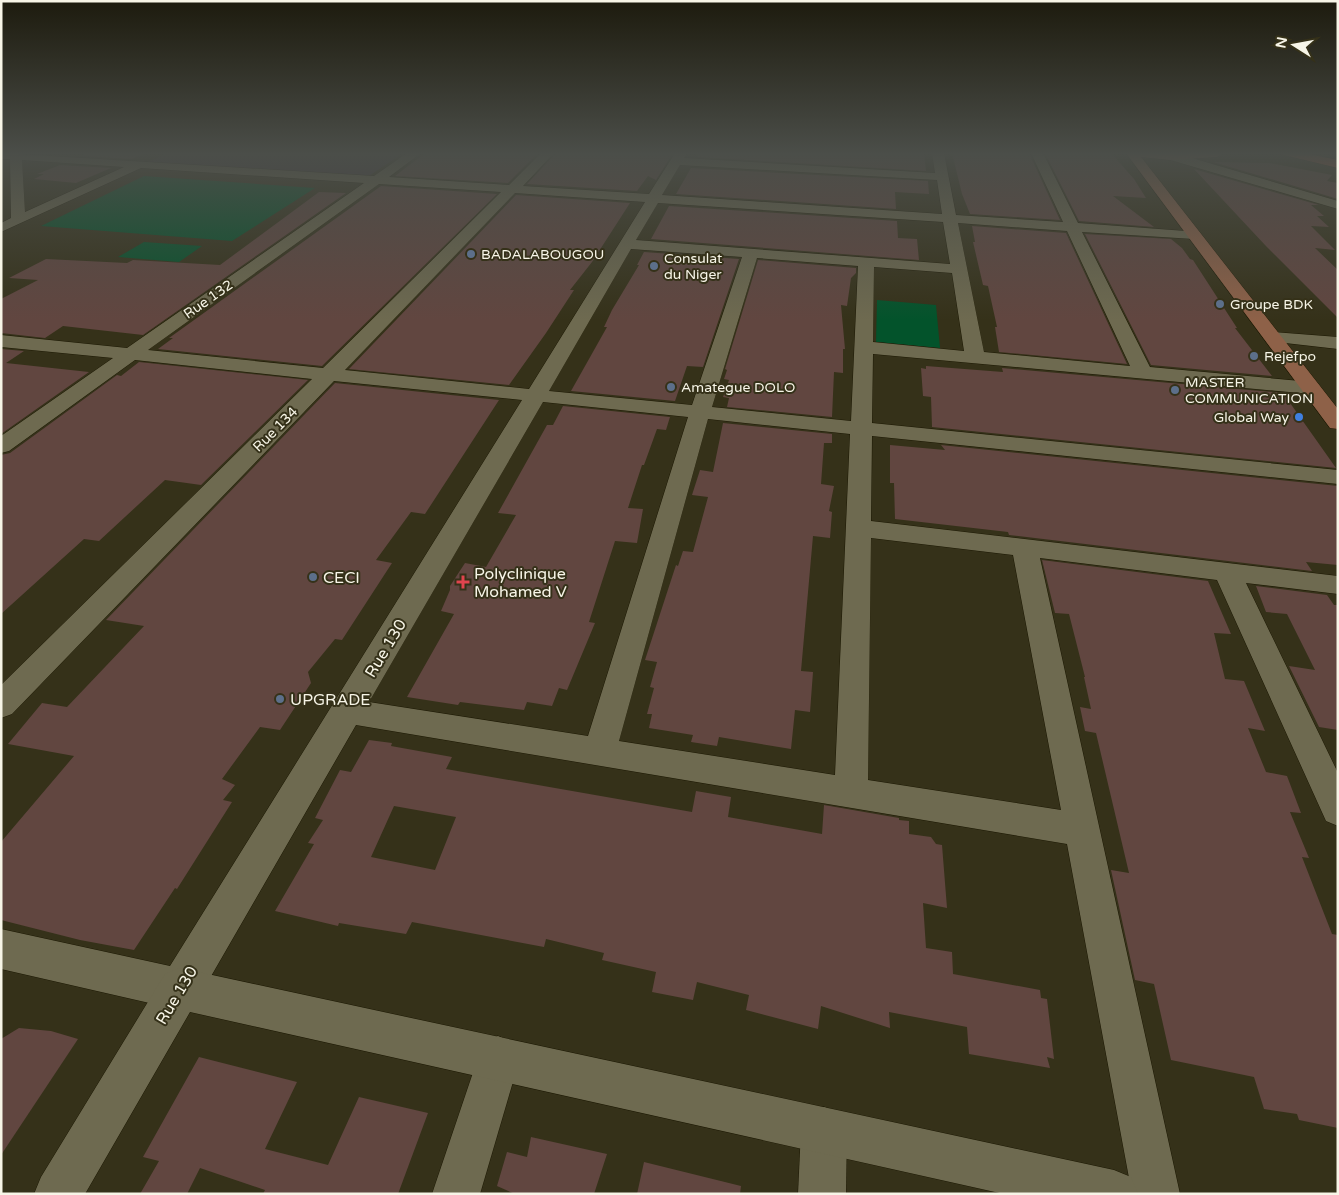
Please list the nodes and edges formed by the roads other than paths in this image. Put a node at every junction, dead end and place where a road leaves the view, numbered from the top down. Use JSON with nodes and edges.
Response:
{"nodes":[{"id":1,"x":18,"y":209,"type":"edge"},
{"id":2,"x":43,"y":209,"type":"edge"},
{"id":3,"x":337,"y":209,"type":"edge"},
{"id":4,"x":493,"y":209,"type":"edge"},
{"id":5,"x":647,"y":209,"type":"edge"},
{"id":6,"x":798,"y":209,"type":"edge"},
{"id":7,"x":948,"y":209,"type":"edge"},
{"id":8,"x":1064,"y":209,"type":"edge"},
{"id":9,"x":1174,"y":209,"type":"edge"},
{"id":10,"x":1327,"y":209,"type":"edge"},
{"id":11,"x":1338,"y":218,"type":"edge"},
{"id":12,"x":950,"y":219,"type":"junction"},
{"id":13,"x":18,"y":220,"type":"junction"},
{"id":14,"x":1073,"y":227,"type":"junction"},
{"id":15,"x":1,"y":228,"type":"edge"},
{"id":16,"x":1194,"y":235,"type":"junction"},
{"id":17,"x":626,"y":244,"type":"junction"},
{"id":18,"x":752,"y":254,"type":"junction"},
{"id":19,"x":866,"y":262,"type":"junction"},
{"id":20,"x":959,"y":269,"type":"junction"},
{"id":21,"x":1273,"y":338,"type":"junction"},
{"id":22,"x":1,"y":341,"type":"edge"},
{"id":23,"x":1338,"y":343,"type":"edge"},
{"id":24,"x":863,"y":347,"type":"junction"},
{"id":25,"x":130,"y":354,"type":"junction"},
{"id":26,"x":975,"y":357,"type":"junction"},
{"id":27,"x":1143,"y":372,"type":"junction"},
{"id":28,"x":329,"y":375,"type":"junction"},
{"id":29,"x":1311,"y":388,"type":"junction"},
{"id":30,"x":536,"y":396,"type":"junction"},
{"id":31,"x":700,"y":412,"type":"junction"},
{"id":32,"x":1338,"y":423,"type":"edge"},
{"id":33,"x":861,"y":429,"type":"junction"},
{"id":34,"x":1,"y":446,"type":"edge"},
{"id":35,"x":1338,"y":477,"type":"edge"},
{"id":36,"x":858,"y":528,"type":"junction"},
{"id":37,"x":1025,"y":548,"type":"junction"},
{"id":38,"x":1227,"y":572,"type":"junction"},
{"id":39,"x":1338,"y":585,"type":"edge"},
{"id":40,"x":1,"y":705,"type":"edge"},
{"id":41,"x":347,"y":711,"type":"junction"},
{"id":42,"x":598,"y":752,"type":"junction"},
{"id":43,"x":851,"y":793,"type":"junction"},
{"id":44,"x":1338,"y":810,"type":"edge"},
{"id":45,"x":1082,"y":830,"type":"junction"},
{"id":46,"x":1,"y":949,"type":"edge"},
{"id":47,"x":180,"y":988,"type":"junction"},
{"id":48,"x":498,"y":1058,"type":"junction"},
{"id":49,"x":824,"y":1130,"type":"junction"},
{"id":50,"x":58,"y":1194,"type":"edge"},
{"id":51,"x":456,"y":1194,"type":"edge"},
{"id":52,"x":822,"y":1194,"type":"edge"},
{"id":53,"x":1114,"y":1194,"type":"edge"},
{"id":54,"x":1156,"y":1194,"type":"edge"}],
"edges":[{"from":1,"to":13,"type":"street"},
{"from":2,"to":13,"type":"street"},
{"from":3,"to":25,"type":"street","name":"Rue 132"},
{"from":4,"to":28,"type":"street","name":"Rue 134"},
{"from":5,"to":17,"type":"street","name":"Rue 130"},
{"from":6,"to":12,"type":"street"},
{"from":7,"to":12,"type":"street"},
{"from":8,"to":14,"type":"street"},
{"from":9,"to":16,"type":"main road"},
{"from":10,"to":11,"type":"street"},
{"from":12,"to":14,"type":"street"},
{"from":12,"to":20,"type":"street"},
{"from":13,"to":15,"type":"street"},
{"from":14,"to":16,"type":"street"},
{"from":14,"to":27,"type":"street"},
{"from":16,"to":21,"type":"main road"},
{"from":17,"to":18,"type":"street"},
{"from":17,"to":30,"type":"street","name":"Rue 130"},
{"from":18,"to":19,"type":"street"},
{"from":18,"to":31,"type":"street"},
{"from":19,"to":20,"type":"street"},
{"from":19,"to":24,"type":"street"},
{"from":20,"to":26,"type":"street"},
{"from":21,"to":23,"type":"street"},
{"from":21,"to":29,"type":"main road"},
{"from":22,"to":25,"type":"street"},
{"from":24,"to":26,"type":"street"},
{"from":24,"to":33,"type":"street"},
{"from":25,"to":28,"type":"street"},
{"from":25,"to":34,"type":"street","name":"Rue 132"},
{"from":26,"to":27,"type":"street"},
{"from":27,"to":29,"type":"street"},
{"from":28,"to":30,"type":"street"},
{"from":28,"to":40,"type":"street","name":"Rue 134"},
{"from":29,"to":32,"type":"main road"},
{"from":30,"to":31,"type":"street"},
{"from":30,"to":41,"type":"street","name":"Rue 130"},
{"from":31,"to":33,"type":"street"},
{"from":31,"to":42,"type":"street"},
{"from":33,"to":35,"type":"street"},
{"from":33,"to":36,"type":"street"},
{"from":36,"to":37,"type":"street"},
{"from":36,"to":43,"type":"street"},
{"from":37,"to":38,"type":"street"},
{"from":37,"to":45,"type":"street"},
{"from":38,"to":39,"type":"street"},
{"from":38,"to":44,"type":"street"},
{"from":41,"to":42,"type":"street"},
{"from":41,"to":47,"type":"street","name":"Rue 130"},
{"from":42,"to":43,"type":"street"},
{"from":43,"to":45,"type":"street"},
{"from":45,"to":54,"type":"street"},
{"from":46,"to":47,"type":"street"},
{"from":47,"to":48,"type":"street"},
{"from":47,"to":50,"type":"street","name":"Rue 130"},
{"from":48,"to":49,"type":"street"},
{"from":48,"to":51,"type":"street"},
{"from":49,"to":52,"type":"street"},
{"from":49,"to":53,"type":"street"}]}
